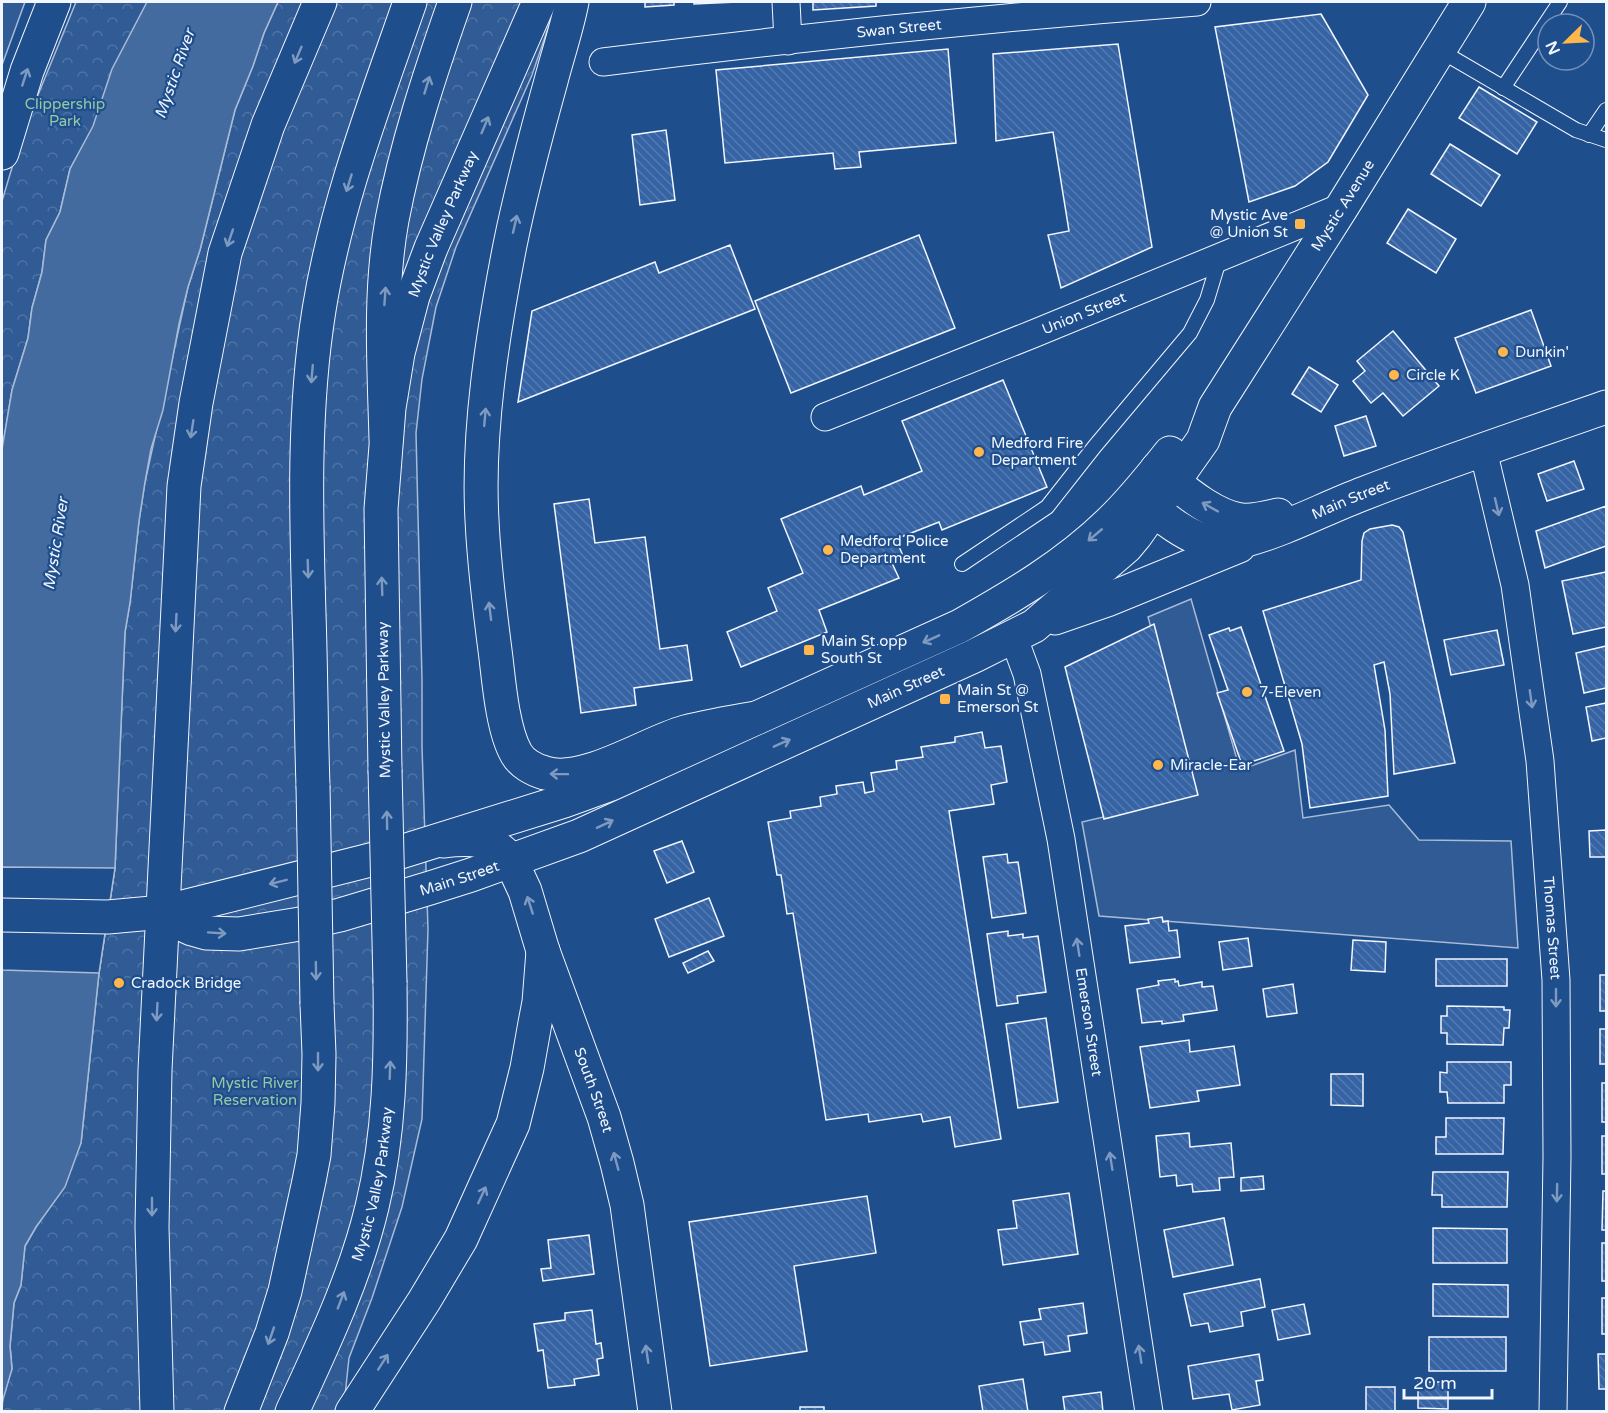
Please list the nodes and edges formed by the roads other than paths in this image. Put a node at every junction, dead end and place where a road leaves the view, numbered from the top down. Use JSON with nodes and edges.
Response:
{"nodes":[{"id":1,"x":54,"y":2,"type":"edge"},
{"id":2,"x":320,"y":2,"type":"edge"},
{"id":3,"x":410,"y":2,"type":"edge"},
{"id":4,"x":455,"y":2,"type":"edge"},
{"id":5,"x":539,"y":2,"type":"edge"},
{"id":6,"x":572,"y":2,"type":"edge"},
{"id":7,"x":786,"y":2,"type":"edge"},
{"id":8,"x":1197,"y":2,"type":"edge"},
{"id":9,"x":1468,"y":2,"type":"edge"},
{"id":10,"x":1560,"y":2,"type":"edge"},
{"id":11,"x":788,"y":40,"type":"junction"},
{"id":12,"x":1439,"y":50,"type":"junction"},
{"id":13,"x":603,"y":62,"type":"dead end"},
{"id":14,"x":1503,"y":88,"type":"junction"},
{"id":15,"x":1606,"y":110,"type":"edge"},
{"id":16,"x":1589,"y":135,"type":"junction"},
{"id":17,"x":1606,"y":140,"type":"edge"},
{"id":18,"x":2,"y":153,"type":"edge"},
{"id":19,"x":1342,"y":207,"type":"junction"},
{"id":20,"x":1220,"y":257,"type":"junction"},
{"id":21,"x":1606,"y":407,"type":"edge"},
{"id":22,"x":825,"y":417,"type":"dead end"},
{"id":23,"x":386,"y":439,"type":"junction"},
{"id":24,"x":1483,"y":450,"type":"junction"},
{"id":25,"x":1165,"y":476,"type":"junction"},
{"id":26,"x":1364,"y":493,"type":"junction"},
{"id":27,"x":1145,"y":502,"type":"junction"},
{"id":28,"x":1265,"y":535,"type":"junction"},
{"id":29,"x":962,"y":564,"type":"dead end"},
{"id":30,"x":1023,"y":631,"type":"junction"},
{"id":31,"x":756,"y":718,"type":"junction"},
{"id":32,"x":437,"y":841,"type":"junction"},
{"id":33,"x":511,"y":861,"type":"junction"},
{"id":34,"x":163,"y":912,"type":"junction"},
{"id":35,"x":2,"y":915,"type":"edge"},
{"id":36,"x":543,"y":951,"type":"junction"},
{"id":37,"x":157,"y":1412,"type":"edge"},
{"id":38,"x":241,"y":1412,"type":"edge"},
{"id":39,"x":292,"y":1412,"type":"edge"},
{"id":40,"x":352,"y":1412,"type":"edge"},
{"id":41,"x":655,"y":1412,"type":"edge"},
{"id":42,"x":1149,"y":1412,"type":"edge"},
{"id":43,"x":1553,"y":1412,"type":"edge"}],
"edges":[{"from":18,"to":1,"type":"main road","one_way":true},
{"from":2,"to":34,"type":"main road","one_way":true},
{"from":3,"to":38,"type":"main road","one_way":true,"bridge":true},
{"from":23,"to":4,"type":"main road","one_way":true},
{"from":23,"to":5,"type":"main road","name":"Mystic Valley Parkway","one_way":true},
{"from":31,"to":6,"type":"main road","one_way":true},
{"from":7,"to":11,"type":"street"},
{"from":8,"to":11,"type":"street","name":"Swan Street"},
{"from":9,"to":12,"type":"main road","name":"Mystic Avenue"},
{"from":10,"to":14,"type":"lane"},
{"from":11,"to":13,"type":"street","name":"Swan Street"},
{"from":12,"to":14,"type":"lane"},
{"from":12,"to":19,"type":"main road","name":"Mystic Avenue"},
{"from":14,"to":16,"type":"lane"},
{"from":15,"to":16,"type":"lane"},
{"from":16,"to":17,"type":"lane"},
{"from":19,"to":20,"type":"street","name":"Union Street"},
{"from":19,"to":25,"type":"main road","name":"Mystic Avenue"},
{"from":20,"to":22,"type":"street","name":"Union Street"},
{"from":20,"to":29,"type":"lane"},
{"from":21,"to":24,"type":"main road","name":"Main Street"},
{"from":39,"to":23,"type":"main road","name":"Mystic Valley Parkway","one_way":true,"bridge":true},
{"from":24,"to":26,"type":"main road","name":"Main Street"},
{"from":24,"to":43,"type":"street","name":"Thomas Street","one_way":true},
{"from":26,"to":25,"type":"main road","one_way":true},
{"from":25,"to":27,"type":"main road","name":"Mystic Avenue"},
{"from":26,"to":28,"type":"main road","name":"Main Street"},
{"from":27,"to":28,"type":"main road","name":"Main Street"},
{"from":27,"to":30,"type":"main road","name":"Main Street"},
{"from":27,"to":31,"type":"main road","one_way":true},
{"from":28,"to":30,"type":"main road"},
{"from":33,"to":30,"type":"main road","name":"Main Street","one_way":true},
{"from":42,"to":30,"type":"street","name":"Emerson Street","one_way":true},
{"from":31,"to":32,"type":"main road"},
{"from":32,"to":33,"type":"main road","name":"South Street"},
{"from":32,"to":34,"type":"main road","one_way":true},
{"from":34,"to":33,"type":"main road","name":"Main Street","one_way":true},
{"from":36,"to":33,"type":"main road","name":"South Street","one_way":true},
{"from":34,"to":35,"type":"main road"},
{"from":34,"to":37,"type":"main road","one_way":true},
{"from":40,"to":36,"type":"main road","one_way":true},
{"from":41,"to":36,"type":"main road","name":"South Street","one_way":true}]}
